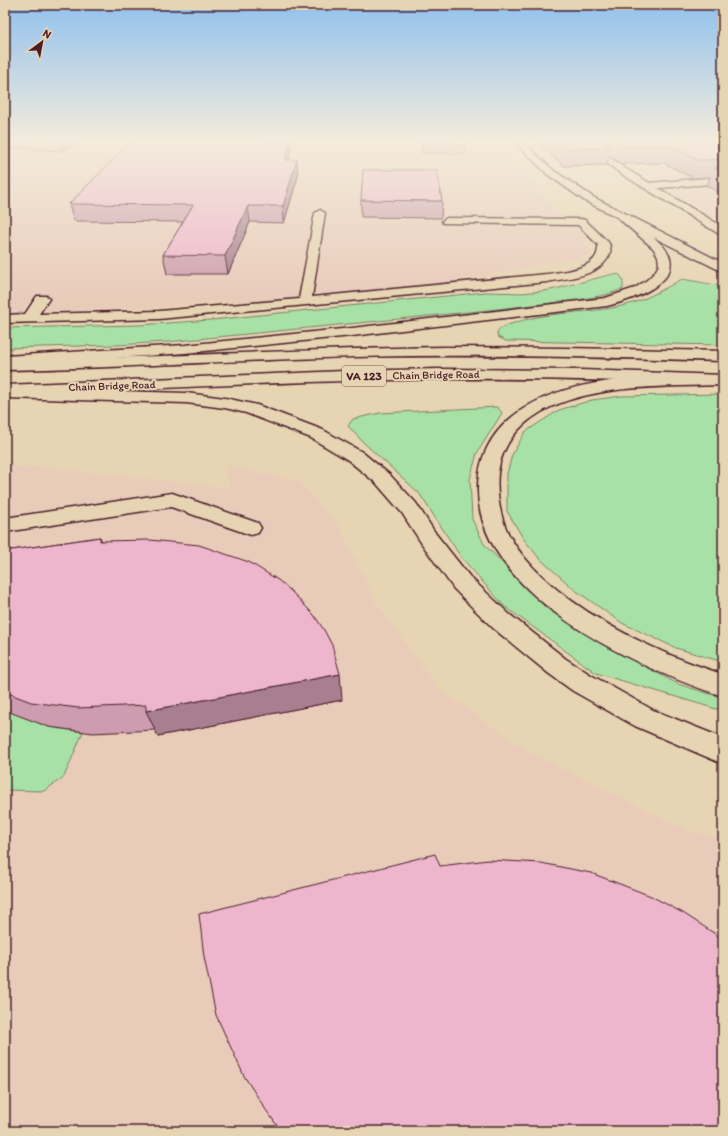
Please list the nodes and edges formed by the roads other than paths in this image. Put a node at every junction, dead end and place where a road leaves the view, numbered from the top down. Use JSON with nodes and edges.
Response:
{"nodes":[{"id":1,"x":581,"y":193,"type":"edge"},
{"id":2,"x":659,"y":193,"type":"edge"},
{"id":3,"x":320,"y":213,"type":"dead end"},
{"id":4,"x":621,"y":216,"type":"junction"},
{"id":5,"x":447,"y":221,"type":"dead end"},
{"id":6,"x":723,"y":232,"type":"edge"},
{"id":7,"x":716,"y":253,"type":"dead end"},
{"id":8,"x":700,"y":256,"type":"junction"},
{"id":9,"x":723,"y":268,"type":"edge"},
{"id":10,"x":42,"y":299,"type":"dead end"},
{"id":11,"x":305,"y":302,"type":"junction"},
{"id":12,"x":5,"y":319,"type":"edge"},
{"id":13,"x":29,"y":319,"type":"junction"},
{"id":14,"x":723,"y":356,"type":"edge"},
{"id":15,"x":5,"y":361,"type":"edge"},
{"id":16,"x":5,"y":365,"type":"edge"},
{"id":17,"x":723,"y":380,"type":"edge"},
{"id":18,"x":5,"y":390,"type":"edge"},
{"id":19,"x":5,"y":393,"type":"edge"},
{"id":20,"x":5,"y":525,"type":"edge"},
{"id":21,"x":251,"y":528,"type":"dead end"},
{"id":22,"x":723,"y":685,"type":"edge"},
{"id":23,"x":723,"y":751,"type":"edge"}],
"edges":[{"from":1,"to":4,"type":"main road"},
{"from":2,"to":6,"type":"main road"},
{"from":3,"to":11,"type":"main road"},
{"from":4,"to":8,"type":"main road"},
{"from":4,"to":15,"type":"main road"},
{"from":5,"to":11,"type":"main road"},
{"from":7,"to":8,"type":"main road"},
{"from":8,"to":9,"type":"main road"},
{"from":10,"to":13,"type":"main road"},
{"from":11,"to":13,"type":"main road"},
{"from":12,"to":13,"type":"main road"},
{"from":14,"to":16,"type":"main road","name":"Chain Bridge Road","number":"VA 123"},
{"from":17,"to":18,"type":"main road","name":"Chain Bridge Road","number":"VA 123"},
{"from":17,"to":22,"type":"main road"},
{"from":19,"to":23,"type":"main road"},
{"from":20,"to":21,"type":"main road"}]}
